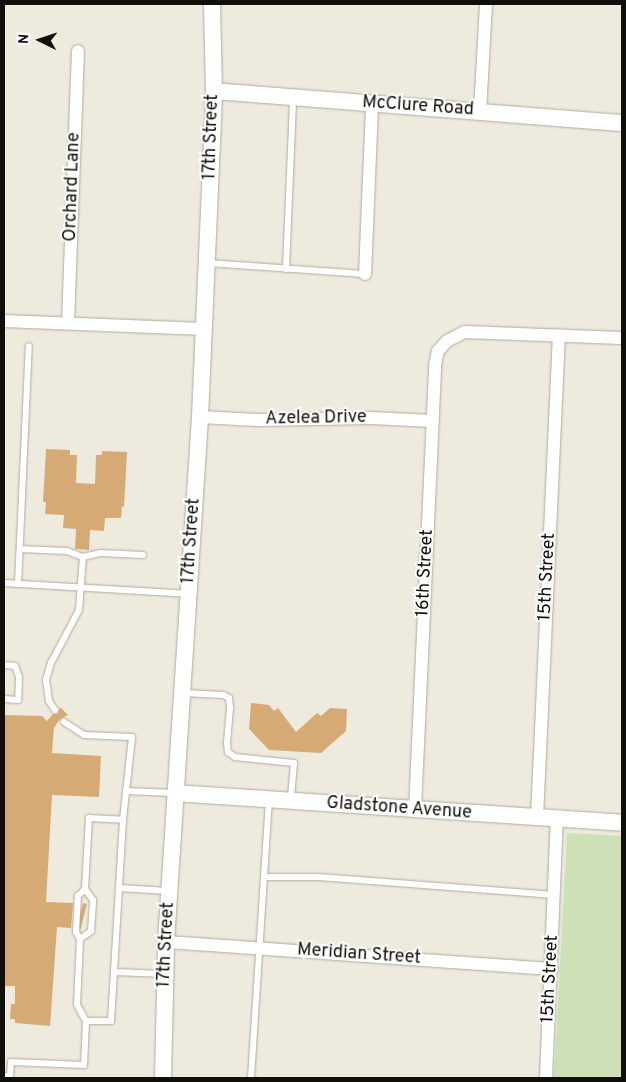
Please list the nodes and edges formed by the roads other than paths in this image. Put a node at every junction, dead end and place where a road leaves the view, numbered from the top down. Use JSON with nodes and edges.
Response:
{"nodes":[{"id":1,"x":212,"y":4,"type":"edge"},
{"id":2,"x":486,"y":4,"type":"edge"},
{"id":3,"x":78,"y":50,"type":"dead end"},
{"id":4,"x":214,"y":91,"type":"junction"},
{"id":5,"x":293,"y":98,"type":"junction"},
{"id":6,"x":372,"y":105,"type":"junction"},
{"id":7,"x":480,"y":112,"type":"junction"},
{"id":8,"x":622,"y":123,"type":"edge"},
{"id":9,"x":207,"y":263,"type":"junction"},
{"id":10,"x":286,"y":269,"type":"junction"},
{"id":11,"x":365,"y":274,"type":"joint"},
{"id":12,"x":4,"y":321,"type":"edge"},
{"id":13,"x":68,"y":323,"type":"junction"},
{"id":14,"x":204,"y":330,"type":"junction"},
{"id":15,"x":559,"y":336,"type":"junction"},
{"id":16,"x":622,"y":338,"type":"edge"},
{"id":17,"x":29,"y":346,"type":"dead end"},
{"id":18,"x":200,"y":417,"type":"junction"},
{"id":19,"x":432,"y":421,"type":"junction"},
{"id":20,"x":20,"y":549,"type":"junction"},
{"id":21,"x":143,"y":555,"type":"dead end"},
{"id":22,"x":83,"y":557,"type":"junction"},
{"id":23,"x":4,"y":583,"type":"edge"},
{"id":24,"x":18,"y":584,"type":"junction"},
{"id":25,"x":81,"y":587,"type":"junction"},
{"id":26,"x":188,"y":594,"type":"junction"},
{"id":27,"x":4,"y":665,"type":"edge"},
{"id":28,"x":182,"y":692,"type":"junction"},
{"id":29,"x":4,"y":699,"type":"edge"},
{"id":30,"x":55,"y":710,"type":"dead end"},
{"id":31,"x":64,"y":722,"type":"dead end"},
{"id":32,"x":126,"y":791,"type":"junction"},
{"id":33,"x":175,"y":793,"type":"junction"},
{"id":34,"x":269,"y":799,"type":"junction"},
{"id":35,"x":291,"y":801,"type":"junction"},
{"id":36,"x":415,"y":810,"type":"junction"},
{"id":37,"x":537,"y":818,"type":"junction"},
{"id":38,"x":557,"y":819,"type":"junction"},
{"id":39,"x":123,"y":820,"type":"junction"},
{"id":40,"x":622,"y":822,"type":"edge"},
{"id":41,"x":265,"y":877,"type":"junction"},
{"id":42,"x":119,"y":888,"type":"junction"},
{"id":43,"x":85,"y":889,"type":"junction"},
{"id":44,"x":170,"y":891,"type":"junction"},
{"id":45,"x":554,"y":895,"type":"junction"},
{"id":46,"x":80,"y":939,"type":"junction"},
{"id":47,"x":166,"y":942,"type":"junction"},
{"id":48,"x":260,"y":948,"type":"junction"},
{"id":49,"x":552,"y":969,"type":"junction"},
{"id":50,"x":114,"y":972,"type":"junction"},
{"id":51,"x":165,"y":974,"type":"junction"},
{"id":52,"x":86,"y":1021,"type":"junction"},
{"id":53,"x":8,"y":1077,"type":"edge"},
{"id":54,"x":163,"y":1078,"type":"edge"},
{"id":55,"x":251,"y":1078,"type":"edge"},
{"id":56,"x":546,"y":1078,"type":"edge"}],
"edges":[{"from":1,"to":4,"type":"street","name":"17th Street"},
{"from":2,"to":7,"type":"street"},
{"from":3,"to":13,"type":"street","name":"Orchard Lane"},
{"from":4,"to":5,"type":"street","name":"McClure Road"},
{"from":4,"to":9,"type":"street","name":"17th Street"},
{"from":5,"to":6,"type":"street","name":"McClure Road"},
{"from":5,"to":10,"type":"lane"},
{"from":6,"to":7,"type":"street","name":"McClure Road"},
{"from":6,"to":11,"type":"street"},
{"from":7,"to":8,"type":"street","name":"McClure Road"},
{"from":9,"to":10,"type":"lane"},
{"from":9,"to":14,"type":"street","name":"17th Street"},
{"from":10,"to":11,"type":"lane"},
{"from":12,"to":13,"type":"street"},
{"from":13,"to":14,"type":"street"},
{"from":14,"to":18,"type":"street","name":"17th Street"},
{"from":15,"to":16,"type":"street"},
{"from":15,"to":19,"type":"street","name":"16th Street"},
{"from":15,"to":37,"type":"street","name":"15th Street"},
{"from":17,"to":20,"type":"lane"},
{"from":18,"to":19,"type":"street","name":"Azelea Drive"},
{"from":18,"to":26,"type":"street","name":"17th Street"},
{"from":19,"to":36,"type":"street","name":"16th Street"},
{"from":20,"to":22,"type":"lane"},
{"from":20,"to":24,"type":"lane"},
{"from":21,"to":22,"type":"lane"},
{"from":22,"to":25,"type":"lane"},
{"from":23,"to":24,"type":"lane"},
{"from":24,"to":25,"type":"lane"},
{"from":25,"to":26,"type":"lane"},
{"from":25,"to":30,"type":"lane"},
{"from":26,"to":28,"type":"street","name":"17th Street"},
{"from":27,"to":29,"type":"lane"},
{"from":28,"to":33,"type":"street","name":"17th Street"},
{"from":28,"to":35,"type":"lane"},
{"from":31,"to":32,"type":"lane"},
{"from":32,"to":33,"type":"lane"},
{"from":32,"to":39,"type":"lane"},
{"from":33,"to":34,"type":"street","name":"Gladstone Avenue"},
{"from":33,"to":44,"type":"street","name":"17th Street"},
{"from":34,"to":35,"type":"street","name":"Gladstone Avenue"},
{"from":34,"to":41,"type":"lane"},
{"from":35,"to":36,"type":"street","name":"Gladstone Avenue"},
{"from":36,"to":37,"type":"street","name":"Gladstone Avenue"},
{"from":37,"to":38,"type":"street","name":"Gladstone Avenue"},
{"from":38,"to":40,"type":"street","name":"Gladstone Avenue"},
{"from":38,"to":45,"type":"street","name":"15th Street"},
{"from":39,"to":42,"type":"lane"},
{"from":39,"to":43,"type":"lane"},
{"from":41,"to":45,"type":"lane"},
{"from":41,"to":48,"type":"lane"},
{"from":42,"to":44,"type":"lane"},
{"from":42,"to":50,"type":"lane"},
{"from":43,"to":46,"type":"lane"},
{"from":43,"to":46,"type":"lane"},
{"from":44,"to":47,"type":"street","name":"17th Street"},
{"from":45,"to":49,"type":"street","name":"15th Street"},
{"from":46,"to":52,"type":"lane"},
{"from":47,"to":48,"type":"street","name":"Meridian Street"},
{"from":47,"to":51,"type":"street","name":"17th Street"},
{"from":48,"to":49,"type":"street","name":"Meridian Street"},
{"from":48,"to":55,"type":"lane"},
{"from":49,"to":56,"type":"street","name":"15th Street"},
{"from":50,"to":51,"type":"lane"},
{"from":50,"to":52,"type":"lane"},
{"from":51,"to":54,"type":"street","name":"17th Street"},
{"from":52,"to":53,"type":"lane"}]}
